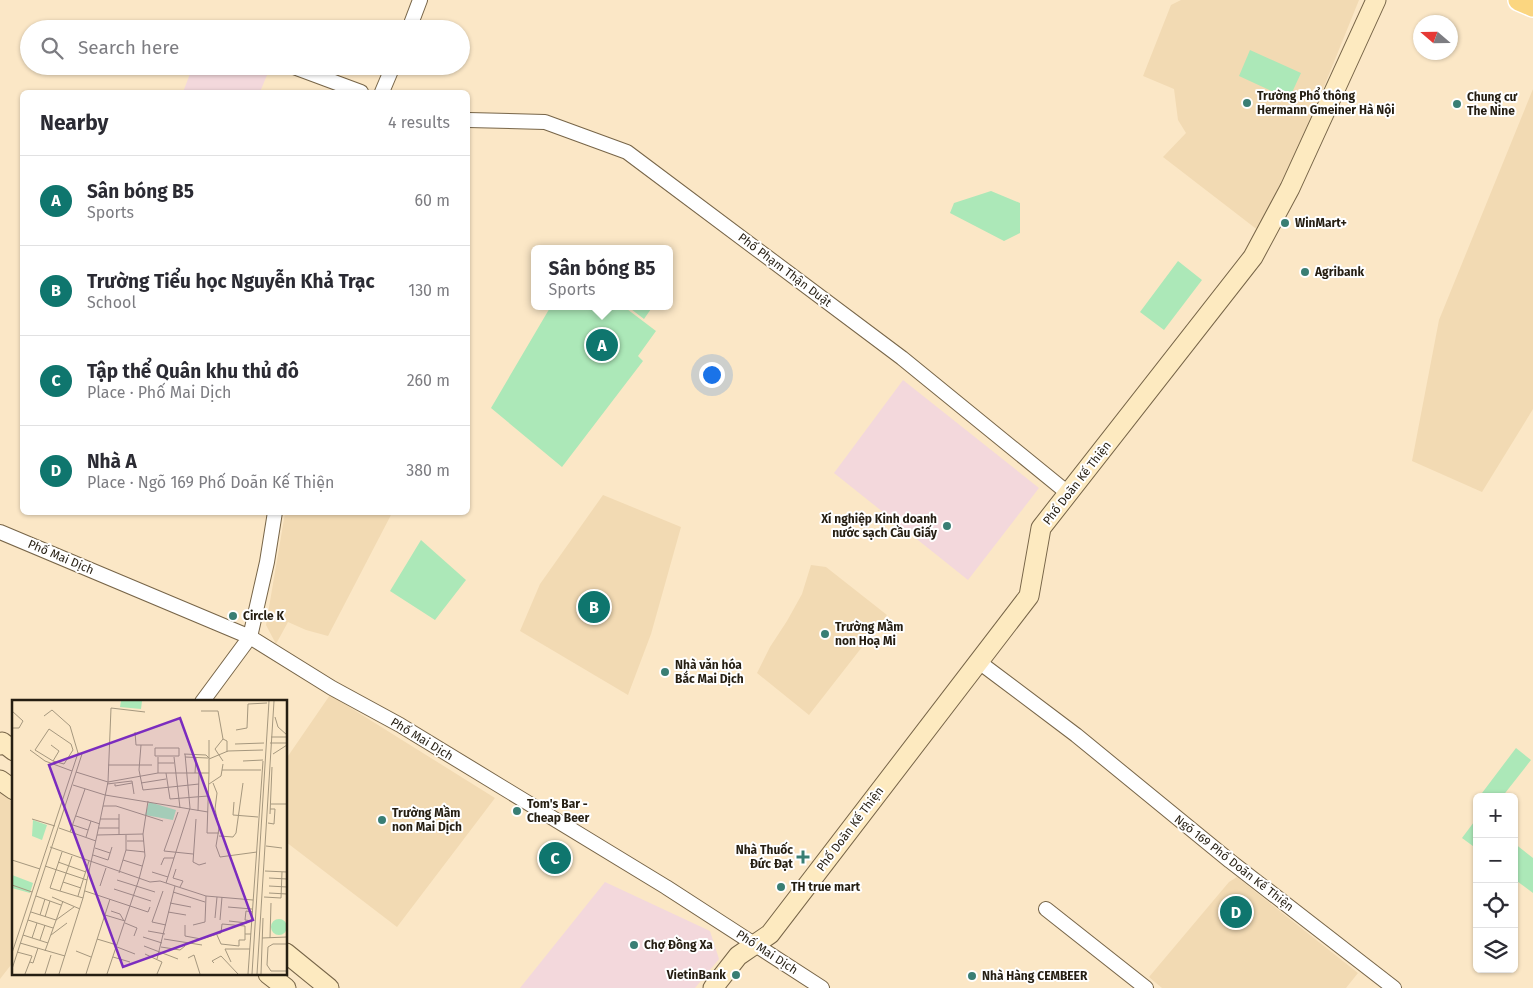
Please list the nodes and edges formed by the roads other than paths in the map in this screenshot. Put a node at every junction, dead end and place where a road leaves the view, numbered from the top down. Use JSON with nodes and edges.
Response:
{"nodes":[{"id":1,"x":420,"y":0,"type":"edge"},
{"id":2,"x":1376,"y":0,"type":"edge"},
{"id":3,"x":1519,"y":0,"type":"edge"},
{"id":4,"x":1533,"y":6,"type":"edge"},
{"id":5,"x":412,"y":20,"type":"edge"},
{"id":6,"x":316,"y":75,"type":"edge"},
{"id":7,"x":389,"y":75,"type":"edge"},
{"id":8,"x":356,"y":90,"type":"edge"},
{"id":9,"x":383,"y":90,"type":"edge"},
{"id":10,"x":470,"y":120,"type":"edge"},
{"id":11,"x":1069,"y":494,"type":"junction"},
{"id":12,"x":275,"y":515,"type":"edge"},
{"id":13,"x":0,"y":532,"type":"edge"},
{"id":14,"x":250,"y":637,"type":"junction"},
{"id":15,"x":979,"y":662,"type":"junction"},
{"id":16,"x":203,"y":700,"type":"edge"},
{"id":17,"x":0,"y":780,"type":"edge"},
{"id":18,"x":12,"y":789,"type":"edge"},
{"id":19,"x":1046,"y":909,"type":"dead end"},
{"id":20,"x":756,"y":944,"type":"junction"},
{"id":21,"x":288,"y":955,"type":"edge"},
{"id":22,"x":271,"y":976,"type":"edge"},
{"id":23,"x":286,"y":988,"type":"edge"},
{"id":24,"x":329,"y":988,"type":"edge"},
{"id":25,"x":712,"y":988,"type":"edge"},
{"id":26,"x":822,"y":988,"type":"edge"},
{"id":27,"x":1146,"y":988,"type":"edge"},
{"id":28,"x":1394,"y":988,"type":"edge"}],
"edges":[{"from":1,"to":5,"type":"street"},
{"from":2,"to":11,"type":"street","name":"Phố Doãn Kế Thiện"},
{"from":3,"to":4,"type":"main road"},
{"from":6,"to":8,"type":"street"},
{"from":7,"to":9,"type":"street"},
{"from":10,"to":11,"type":"street","name":"Phố Phạm Thận Duật"},
{"from":11,"to":15,"type":"street","name":"Phố Doãn Kế Thiện"},
{"from":12,"to":14,"type":"street"},
{"from":13,"to":14,"type":"street","name":"Phố Mai Dịch"},
{"from":14,"to":16,"type":"street"},
{"from":14,"to":20,"type":"street","name":"Phố Mai Dịch"},
{"from":15,"to":20,"type":"street","name":"Phố Doãn Kế Thiện"},
{"from":15,"to":28,"type":"street","name":"Ngõ 169 Phố Doãn Kế Thiện"},
{"from":17,"to":18,"type":"street"},
{"from":19,"to":27,"type":"street"},
{"from":20,"to":25,"type":"street","name":"Phố Doãn Kế Thiện"},
{"from":20,"to":26,"type":"street","name":"Phố Mai Dịch"},
{"from":21,"to":24,"type":"street"},
{"from":22,"to":23,"type":"street"}]}
